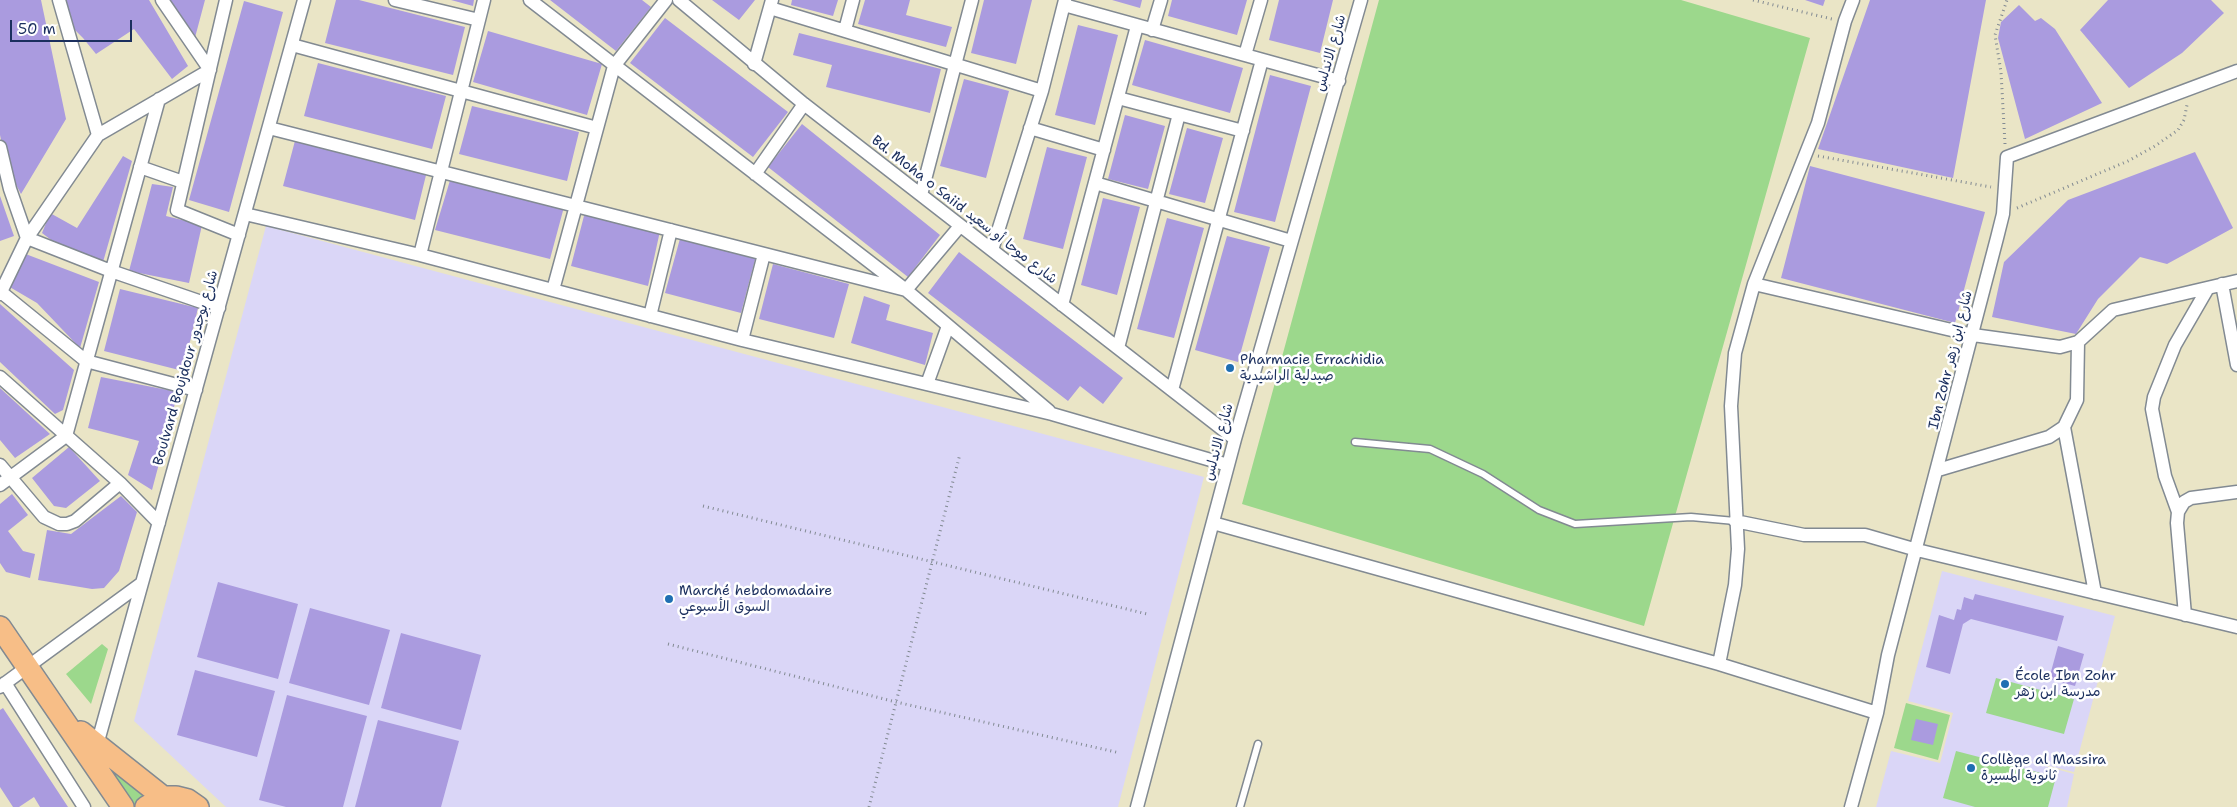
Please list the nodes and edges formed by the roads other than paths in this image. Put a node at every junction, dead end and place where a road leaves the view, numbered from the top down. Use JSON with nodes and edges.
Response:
{"nodes":[{"id":1,"x":59,"y":0,"type":"edge"},
{"id":2,"x":162,"y":0,"type":"edge"},
{"id":3,"x":226,"y":0,"type":"edge"},
{"id":4,"x":394,"y":0,"type":"edge"},
{"id":5,"x":484,"y":0,"type":"edge"},
{"id":6,"x":530,"y":0,"type":"edge"},
{"id":7,"x":666,"y":0,"type":"edge"},
{"id":8,"x":679,"y":0,"type":"edge"},
{"id":9,"x":853,"y":0,"type":"edge"},
{"id":10,"x":972,"y":0,"type":"edge"},
{"id":11,"x":1161,"y":0,"type":"edge"},
{"id":12,"x":1261,"y":0,"type":"edge"},
{"id":13,"x":1361,"y":0,"type":"edge"},
{"id":14,"x":1853,"y":0,"type":"edge"},
{"id":15,"x":299,"y":2,"type":"edge"},
{"id":16,"x":1064,"y":2,"type":"edge"},
{"id":17,"x":771,"y":4,"type":"edge"},
{"id":18,"x":479,"y":20,"type":"junction"},
{"id":19,"x":1137,"y":26,"type":"junction"},
{"id":20,"x":845,"y":30,"type":"junction"},
{"id":21,"x":1152,"y":30,"type":"junction"},
{"id":22,"x":292,"y":45,"type":"junction"},
{"id":23,"x":1244,"y":56,"type":"junction"},
{"id":24,"x":1262,"y":60,"type":"junction"},
{"id":25,"x":754,"y":64,"type":"junction"},
{"id":26,"x":955,"y":64,"type":"junction"},
{"id":27,"x":614,"y":66,"type":"junction"},
{"id":28,"x":210,"y":70,"type":"junction"},
{"id":29,"x":2237,"y":71,"type":"edge"},
{"id":30,"x":1339,"y":81,"type":"junction"},
{"id":31,"x":461,"y":91,"type":"junction"},
{"id":32,"x":1042,"y":91,"type":"junction"},
{"id":33,"x":1118,"y":98,"type":"junction"},
{"id":34,"x":159,"y":99,"type":"junction"},
{"id":35,"x":804,"y":104,"type":"junction"},
{"id":36,"x":1179,"y":114,"type":"junction"},
{"id":37,"x":269,"y":128,"type":"junction"},
{"id":38,"x":598,"y":128,"type":"junction"},
{"id":39,"x":1030,"y":128,"type":"junction"},
{"id":40,"x":1243,"y":131,"type":"junction"},
{"id":41,"x":98,"y":135,"type":"junction"},
{"id":42,"x":0,"y":147,"type":"edge"},
{"id":43,"x":1104,"y":150,"type":"junction"},
{"id":44,"x":140,"y":168,"type":"junction"},
{"id":45,"x":441,"y":172,"type":"junction"},
{"id":46,"x":755,"y":174,"type":"junction"},
{"id":47,"x":184,"y":182,"type":"junction"},
{"id":48,"x":1095,"y":182,"type":"junction"},
{"id":49,"x":5,"y":190,"type":"edge"},
{"id":50,"x":921,"y":195,"type":"junction"},
{"id":51,"x":1156,"y":201,"type":"junction"},
{"id":52,"x":576,"y":206,"type":"junction"},
{"id":53,"x":245,"y":214,"type":"junction"},
{"id":54,"x":1219,"y":219,"type":"junction"},
{"id":55,"x":960,"y":226,"type":"junction"},
{"id":56,"x":671,"y":230,"type":"junction"},
{"id":57,"x":239,"y":235,"type":"junction"},
{"id":58,"x":27,"y":238,"type":"junction"},
{"id":59,"x":1291,"y":241,"type":"junction"},
{"id":60,"x":992,"y":250,"type":"junction"},
{"id":61,"x":764,"y":254,"type":"junction"},
{"id":62,"x":420,"y":255,"type":"junction"},
{"id":63,"x":111,"y":271,"type":"junction"},
{"id":64,"x":2237,"y":281,"type":"edge"},
{"id":65,"x":1754,"y":284,"type":"junction"},
{"id":66,"x":2222,"y":284,"type":"junction"},
{"id":67,"x":2208,"y":288,"type":"junction"},
{"id":68,"x":553,"y":290,"type":"junction"},
{"id":69,"x":906,"y":290,"type":"junction"},
{"id":70,"x":1,"y":293,"type":"edge"},
{"id":71,"x":1062,"y":305,"type":"junction"},
{"id":72,"x":219,"y":308,"type":"junction"},
{"id":73,"x":650,"y":316,"type":"junction"},
{"id":74,"x":948,"y":326,"type":"junction"},
{"id":75,"x":1973,"y":335,"type":"junction"},
{"id":76,"x":742,"y":340,"type":"junction"},
{"id":77,"x":2078,"y":342,"type":"junction"},
{"id":78,"x":1118,"y":348,"type":"junction"},
{"id":79,"x":86,"y":361,"type":"junction"},
{"id":80,"x":2237,"y":364,"type":"edge"},
{"id":81,"x":0,"y":377,"type":"edge"},
{"id":82,"x":927,"y":384,"type":"junction"},
{"id":83,"x":196,"y":390,"type":"junction"},
{"id":84,"x":1172,"y":390,"type":"junction"},
{"id":85,"x":1052,"y":414,"type":"junction"},
{"id":86,"x":2064,"y":427,"type":"junction"},
{"id":87,"x":66,"y":436,"type":"junction"},
{"id":88,"x":1234,"y":439,"type":"junction"},
{"id":89,"x":1354,"y":442,"type":"dead end"},
{"id":90,"x":0,"y":464,"type":"edge"},
{"id":91,"x":1228,"y":465,"type":"junction"},
{"id":92,"x":1938,"y":470,"type":"junction"},
{"id":93,"x":5,"y":482,"type":"edge"},
{"id":94,"x":120,"y":483,"type":"junction"},
{"id":95,"x":2237,"y":492,"type":"edge"},
{"id":96,"x":2178,"y":512,"type":"junction"},
{"id":97,"x":1735,"y":521,"type":"junction"},
{"id":98,"x":1213,"y":522,"type":"junction"},
{"id":99,"x":159,"y":523,"type":"junction"},
{"id":100,"x":1917,"y":550,"type":"junction"},
{"id":101,"x":142,"y":583,"type":"junction"},
{"id":102,"x":2095,"y":593,"type":"junction"},
{"id":103,"x":2185,"y":615,"type":"junction"},
{"id":104,"x":0,"y":627,"type":"edge"},
{"id":105,"x":2237,"y":627,"type":"edge"},
{"id":106,"x":1719,"y":664,"type":"junction"},
{"id":107,"x":27,"y":668,"type":"junction"},
{"id":108,"x":2,"y":685,"type":"edge"},
{"id":109,"x":1877,"y":713,"type":"junction"},
{"id":110,"x":66,"y":721,"type":"junction"},
{"id":111,"x":1258,"y":744,"type":"dead end"},
{"id":112,"x":97,"y":745,"type":"junction"},
{"id":113,"x":154,"y":802,"type":"edge"},
{"id":114,"x":84,"y":807,"type":"edge"},
{"id":115,"x":123,"y":807,"type":"edge"},
{"id":116,"x":198,"y":807,"type":"edge"},
{"id":117,"x":1137,"y":807,"type":"edge"},
{"id":118,"x":1240,"y":807,"type":"edge"},
{"id":119,"x":1852,"y":807,"type":"edge"}],
"edges":[{"from":1,"to":41,"type":"street"},
{"from":2,"to":28,"type":"street"},
{"from":3,"to":28,"type":"street"},
{"from":4,"to":18,"type":"street"},
{"from":5,"to":18,"type":"street"},
{"from":6,"to":27,"type":"street"},
{"from":7,"to":27,"type":"street"},
{"from":8,"to":25,"type":"street","name":"Bd. Moha o Saiid شارع موحا أو سعيد"},
{"from":9,"to":20,"type":"street"},
{"from":10,"to":26,"type":"street"},
{"from":11,"to":21,"type":"street"},
{"from":12,"to":23,"type":"street"},
{"from":13,"to":30,"type":"street","name":"شارع الاندلس"},
{"from":14,"to":65,"type":"street"},
{"from":15,"to":22,"type":"street","name":"Boulvard Boujdour شارع بوجدور"},
{"from":16,"to":19,"type":"street"},
{"from":16,"to":32,"type":"street"},
{"from":17,"to":20,"type":"street"},
{"from":17,"to":25,"type":"street"},
{"from":18,"to":31,"type":"street"},
{"from":19,"to":21,"type":"street"},
{"from":19,"to":33,"type":"street"},
{"from":20,"to":26,"type":"street"},
{"from":21,"to":23,"type":"street"},
{"from":22,"to":31,"type":"street"},
{"from":22,"to":37,"type":"street","name":"Boulvard Boujdour شارع بوجدور"},
{"from":23,"to":24,"type":"street"},
{"from":24,"to":30,"type":"street"},
{"from":24,"to":40,"type":"street"},
{"from":25,"to":35,"type":"street","name":"Bd. Moha o Saiid شارع موحا أو سعيد"},
{"from":26,"to":32,"type":"street"},
{"from":26,"to":50,"type":"street"},
{"from":27,"to":38,"type":"street"},
{"from":27,"to":46,"type":"street"},
{"from":28,"to":34,"type":"street"},
{"from":28,"to":47,"type":"street"},
{"from":29,"to":75,"type":"street","name":"Ibn Zohr شارع ابن زهر"},
{"from":30,"to":59,"type":"street","name":"شارع الاندلس"},
{"from":31,"to":38,"type":"street"},
{"from":31,"to":45,"type":"street"},
{"from":32,"to":39,"type":"street"},
{"from":33,"to":36,"type":"street"},
{"from":33,"to":43,"type":"street"},
{"from":34,"to":41,"type":"street"},
{"from":34,"to":44,"type":"street"},
{"from":35,"to":46,"type":"street"},
{"from":35,"to":50,"type":"street","name":"Bd. Moha o Saiid شارع موحا أو سعيد"},
{"from":36,"to":40,"type":"street"},
{"from":36,"to":51,"type":"street"},
{"from":37,"to":45,"type":"street"},
{"from":37,"to":53,"type":"street","name":"Boulvard Boujdour شارع بوجدور"},
{"from":38,"to":52,"type":"street"},
{"from":39,"to":43,"type":"street"},
{"from":39,"to":60,"type":"street"},
{"from":40,"to":54,"type":"street"},
{"from":41,"to":58,"type":"street"},
{"from":42,"to":49,"type":"street"},
{"from":43,"to":48,"type":"street"},
{"from":44,"to":47,"type":"street"},
{"from":44,"to":63,"type":"street"},
{"from":45,"to":52,"type":"street"},
{"from":45,"to":62,"type":"street"},
{"from":46,"to":69,"type":"street"},
{"from":47,"to":57,"type":"street"},
{"from":48,"to":51,"type":"street"},
{"from":48,"to":71,"type":"street"},
{"from":49,"to":58,"type":"street"},
{"from":50,"to":55,"type":"street","name":"Bd. Moha o Saiid شارع موحا أو سعيد"},
{"from":51,"to":54,"type":"street"},
{"from":51,"to":78,"type":"street"},
{"from":52,"to":56,"type":"street"},
{"from":52,"to":68,"type":"street"},
{"from":53,"to":57,"type":"street","name":"Boulvard Boujdour شارع بوجدور"},
{"from":53,"to":62,"type":"street"},
{"from":54,"to":59,"type":"street"},
{"from":54,"to":84,"type":"street"},
{"from":55,"to":60,"type":"street","name":"Bd. Moha o Saiid شارع موحا أو سعيد"},
{"from":55,"to":69,"type":"street"},
{"from":56,"to":61,"type":"street"},
{"from":56,"to":73,"type":"street"},
{"from":57,"to":72,"type":"street","name":"Boulvard Boujdour شارع بوجدور"},
{"from":58,"to":63,"type":"street"},
{"from":58,"to":70,"type":"street"},
{"from":59,"to":88,"type":"street","name":"شارع الاندلس"},
{"from":60,"to":71,"type":"street","name":"Bd. Moha o Saiid شارع موحا أو سعيد"},
{"from":61,"to":69,"type":"street"},
{"from":61,"to":76,"type":"street"},
{"from":62,"to":68,"type":"street"},
{"from":63,"to":72,"type":"street"},
{"from":63,"to":79,"type":"street"},
{"from":64,"to":66,"type":"street"},
{"from":65,"to":75,"type":"street"},
{"from":65,"to":97,"type":"street"},
{"from":66,"to":67,"type":"street"},
{"from":66,"to":80,"type":"street"},
{"from":67,"to":77,"type":"street"},
{"from":67,"to":96,"type":"street"},
{"from":68,"to":73,"type":"street"},
{"from":69,"to":74,"type":"street"},
{"from":70,"to":79,"type":"street"},
{"from":71,"to":78,"type":"street","name":"Bd. Moha o Saiid شارع موحا أو سعيد"},
{"from":72,"to":83,"type":"street","name":"Boulvard Boujdour شارع بوجدور"},
{"from":73,"to":76,"type":"street"},
{"from":74,"to":82,"type":"street"},
{"from":74,"to":85,"type":"street"},
{"from":75,"to":77,"type":"street"},
{"from":75,"to":92,"type":"street","name":"Ibn Zohr شارع ابن زهر"},
{"from":76,"to":82,"type":"street"},
{"from":77,"to":86,"type":"street"},
{"from":78,"to":84,"type":"street","name":"Bd. Moha o Saiid شارع موحا أو سعيد"},
{"from":79,"to":83,"type":"street"},
{"from":79,"to":87,"type":"street"},
{"from":81,"to":87,"type":"street"},
{"from":82,"to":85,"type":"street"},
{"from":83,"to":99,"type":"street","name":"Boulvard Boujdour شارع بوجدور"},
{"from":84,"to":88,"type":"street","name":"Bd. Moha o Saiid شارع موحا أو سعيد"},
{"from":85,"to":91,"type":"street"},
{"from":86,"to":92,"type":"street"},
{"from":86,"to":102,"type":"street"},
{"from":87,"to":93,"type":"street"},
{"from":87,"to":94,"type":"street"},
{"from":88,"to":91,"type":"street","name":"شارع الاندلس"},
{"from":89,"to":97,"type":"lane"},
{"from":90,"to":93,"type":"street"},
{"from":91,"to":98,"type":"street","name":"شارع الاندلس"},
{"from":92,"to":100,"type":"street","name":"Ibn Zohr شارع ابن زهر"},
{"from":93,"to":94,"type":"street"},
{"from":94,"to":99,"type":"street"},
{"from":95,"to":96,"type":"street"},
{"from":96,"to":103,"type":"street"},
{"from":97,"to":100,"type":"street"},
{"from":97,"to":106,"type":"street"},
{"from":98,"to":106,"type":"street"},
{"from":98,"to":117,"type":"street","name":"شارع الاندلس"},
{"from":99,"to":101,"type":"street","name":"Boulvard Boujdour شارع بوجدور"},
{"from":100,"to":102,"type":"street"},
{"from":100,"to":109,"type":"street","name":"Ibn Zohr شارع ابن زهر"},
{"from":101,"to":107,"type":"street"},
{"from":101,"to":112,"type":"street","name":"Boulvard Boujdour شارع بوجدور"},
{"from":102,"to":103,"type":"street"},
{"from":103,"to":105,"type":"street"},
{"from":104,"to":107,"type":"main road"},
{"from":106,"to":109,"type":"street"},
{"from":107,"to":108,"type":"street"},
{"from":107,"to":110,"type":"main road"},
{"from":108,"to":114,"type":"street"},
{"from":109,"to":119,"type":"street","name":"Ibn Zohr شارع ابن زهر"},
{"from":110,"to":112,"type":"main road"},
{"from":110,"to":115,"type":"main road"},
{"from":111,"to":118,"type":"lane"},
{"from":112,"to":113,"type":"main road"},
{"from":113,"to":116,"type":"main road"}]}
